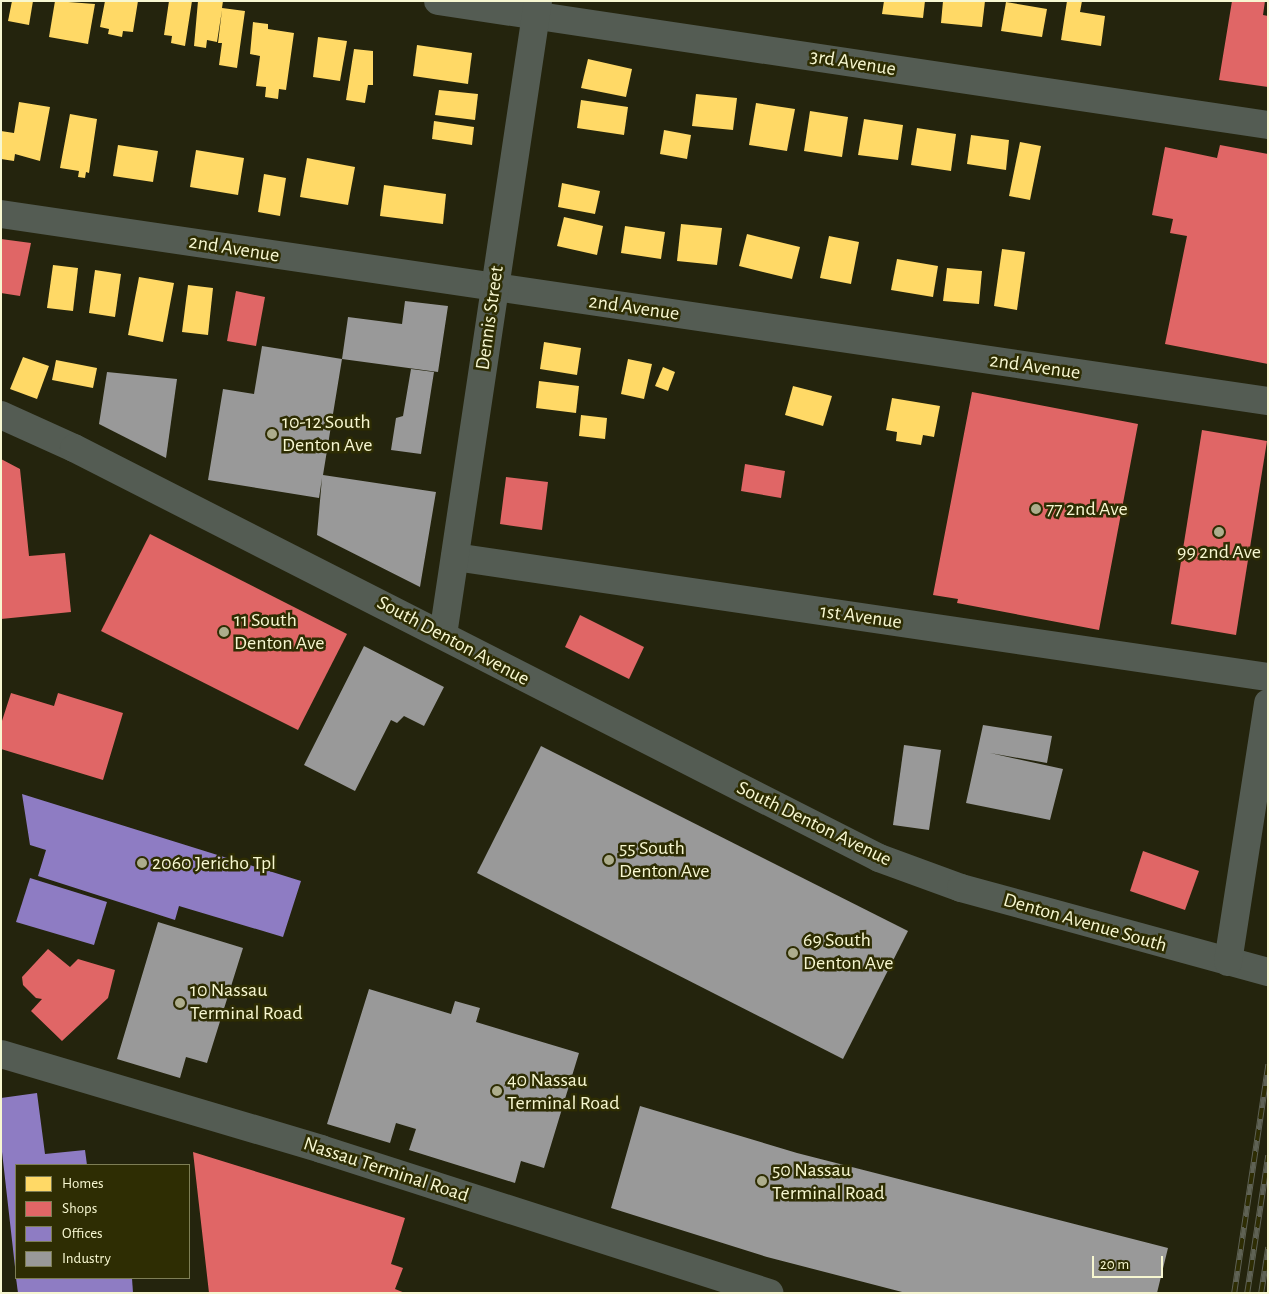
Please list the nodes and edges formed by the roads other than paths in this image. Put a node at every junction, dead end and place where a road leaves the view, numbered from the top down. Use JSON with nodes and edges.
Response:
{"nodes":[{"id":1,"x":438,"y":1,"type":"edge"},
{"id":2,"x":537,"y":9,"type":"edge"},
{"id":3,"x":1268,"y":125,"type":"edge"},
{"id":4,"x":1,"y":214,"type":"edge"},
{"id":5,"x":495,"y":288,"type":"junction"},
{"id":6,"x":1268,"y":401,"type":"edge"},
{"id":7,"x":1,"y":415,"type":"edge"},
{"id":8,"x":455,"y":557,"type":"junction"},
{"id":9,"x":443,"y":635,"type":"junction"},
{"id":10,"x":1268,"y":677,"type":"edge"},
{"id":11,"x":1268,"y":703,"type":"edge"},
{"id":12,"x":904,"y":867,"type":"joint"},
{"id":13,"x":1228,"y":962,"type":"junction"},
{"id":14,"x":1268,"y":972,"type":"edge"},
{"id":15,"x":1,"y":1054,"type":"edge"},
{"id":16,"x":769,"y":1293,"type":"edge"}],
"edges":[{"from":1,"to":2,"type":"street","name":"3rd Avenue"},
{"from":2,"to":3,"type":"street","name":"3rd Avenue"},
{"from":2,"to":5,"type":"street","name":"Dennis Street"},
{"from":4,"to":5,"type":"street","name":"2nd Avenue"},
{"from":5,"to":6,"type":"street","name":"2nd Avenue"},
{"from":5,"to":8,"type":"street","name":"Dennis Street"},
{"from":7,"to":9,"type":"street","name":"South Denton Avenue"},
{"from":8,"to":9,"type":"street","name":"Dennis Street"},
{"from":8,"to":10,"type":"street","name":"1st Avenue"},
{"from":9,"to":12,"type":"street","name":"South Denton Avenue"},
{"from":11,"to":13,"type":"street"},
{"from":12,"to":13,"type":"street","name":"Denton Avenue South"},
{"from":13,"to":14,"type":"street","name":"Denton Avenue South"},
{"from":15,"to":16,"type":"street","name":"Nassau Terminal Road"}]}
